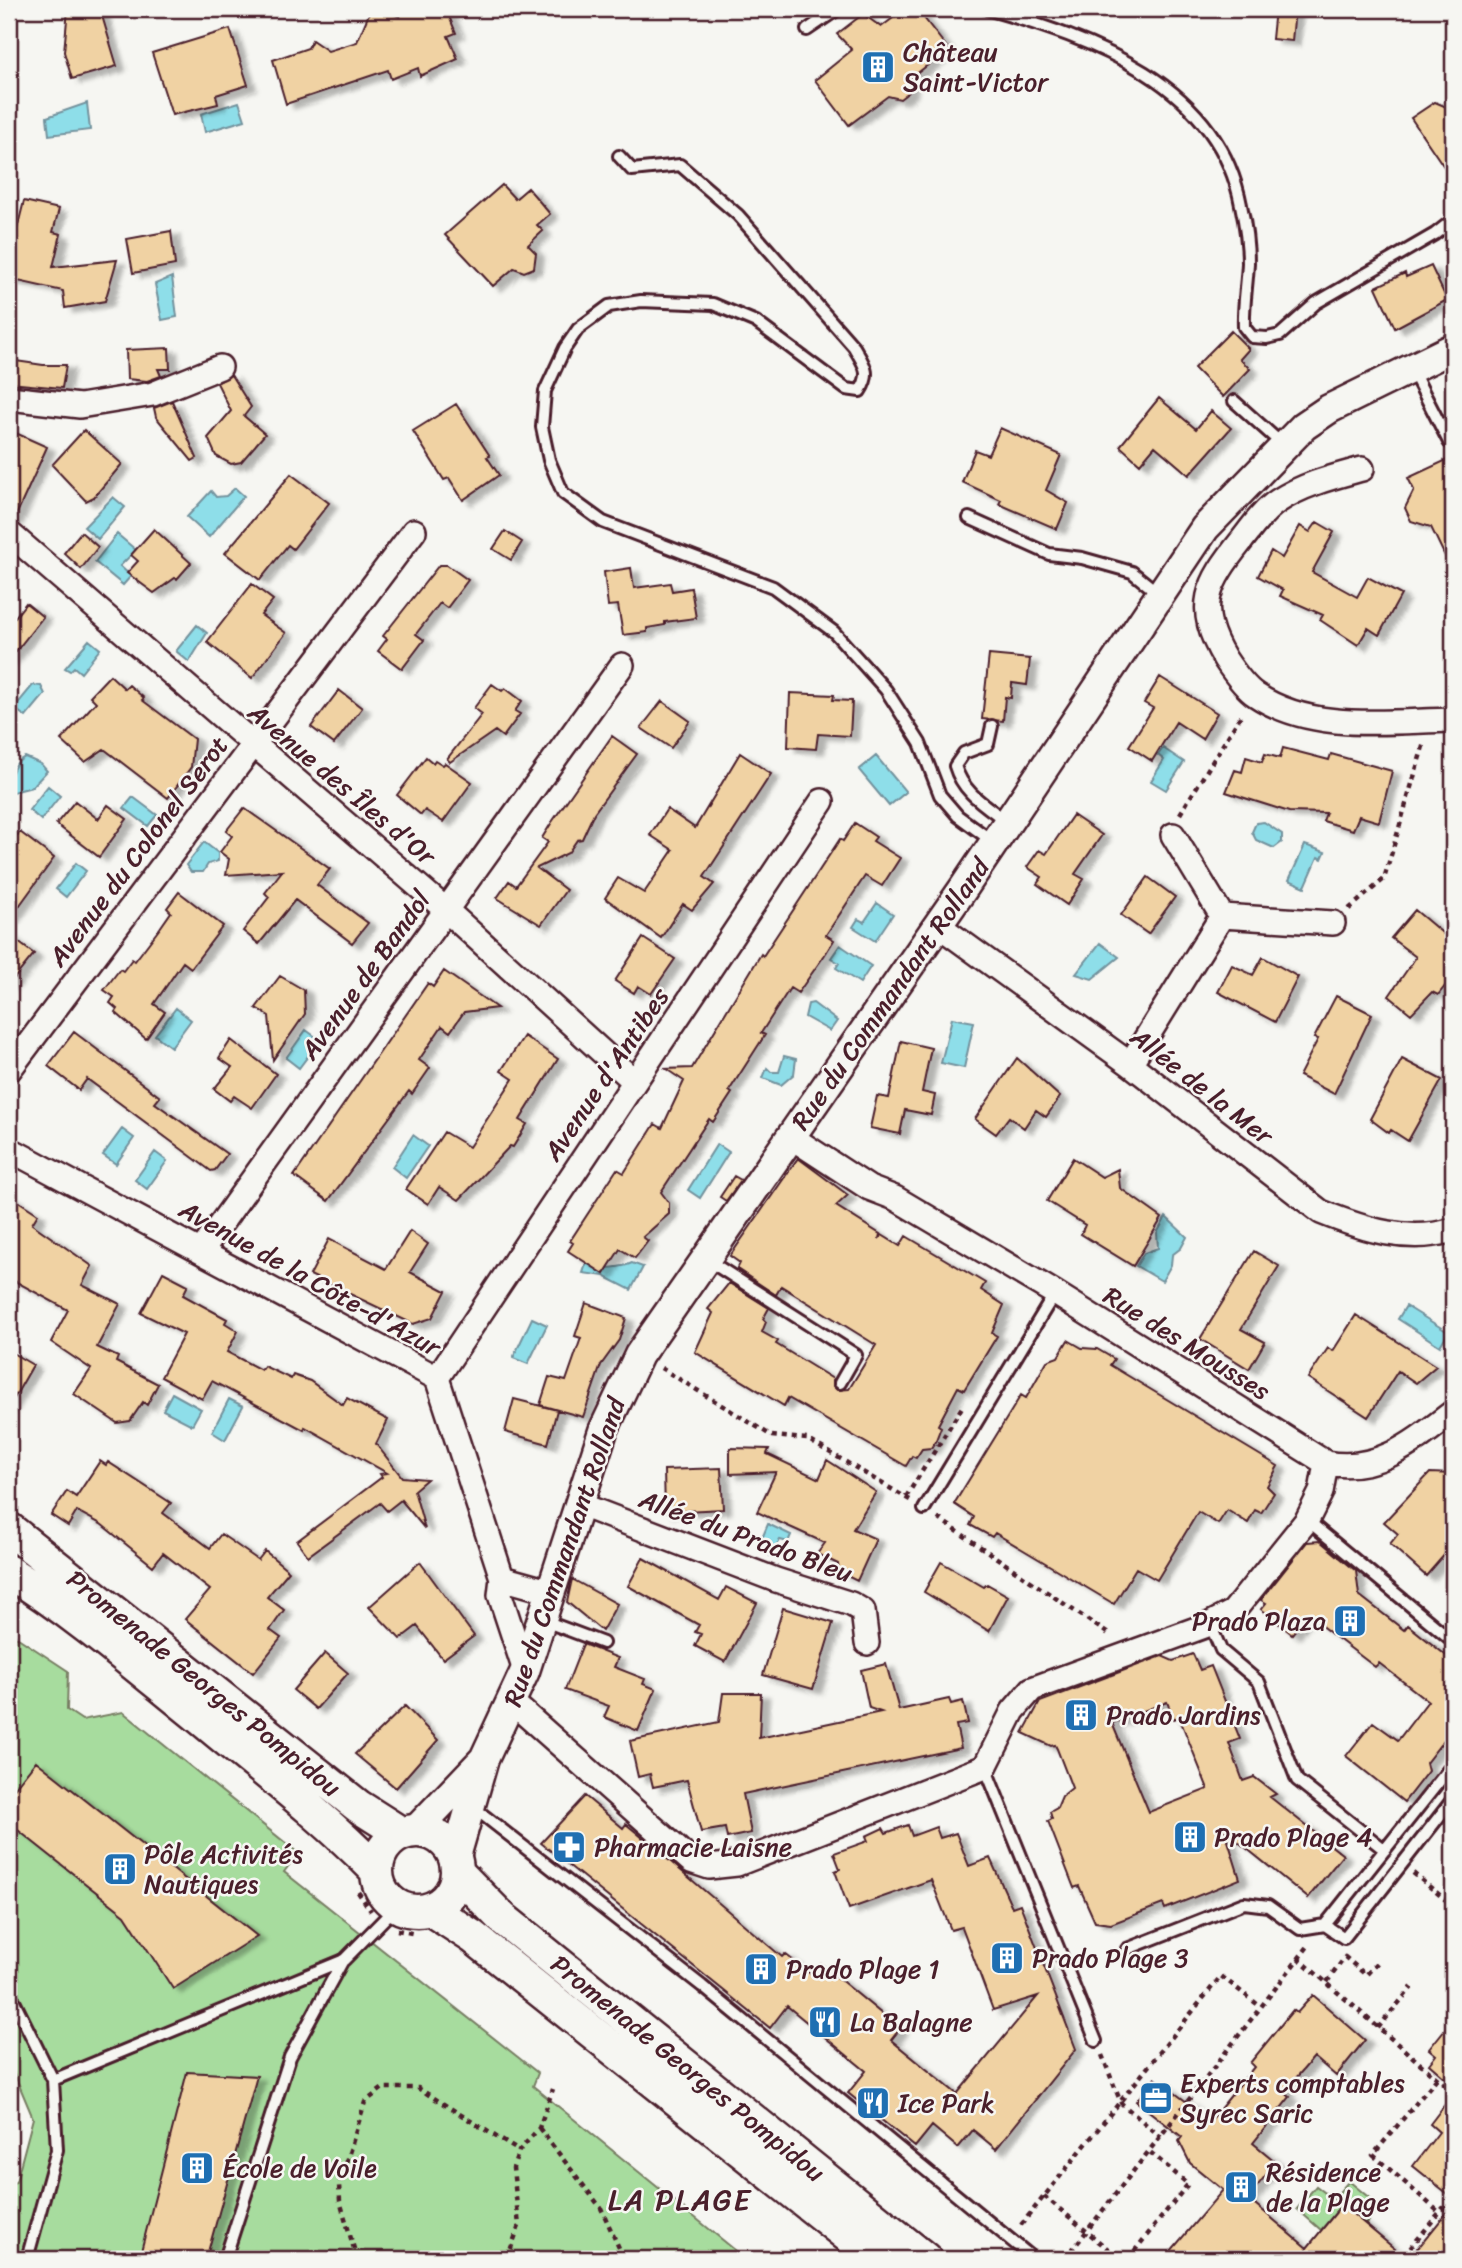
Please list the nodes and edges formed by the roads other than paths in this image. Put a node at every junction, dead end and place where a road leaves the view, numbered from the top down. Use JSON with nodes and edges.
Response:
{"nodes":[{"id":1,"x":838,"y":9,"type":"edge"},
{"id":2,"x":987,"y":9,"type":"edge"},
{"id":3,"x":807,"y":30,"type":"dead end"},
{"id":4,"x":619,"y":156,"type":"dead end"},
{"id":5,"x":1453,"y":220,"type":"edge"},
{"id":6,"x":1453,"y":348,"type":"edge"},
{"id":7,"x":220,"y":367,"type":"dead end"},
{"id":8,"x":1411,"y":368,"type":"junction"},
{"id":9,"x":9,"y":398,"type":"edge"},
{"id":10,"x":1234,"y":401,"type":"dead end"},
{"id":11,"x":1449,"y":442,"type":"dead end"},
{"id":12,"x":1283,"y":445,"type":"junction"},
{"id":13,"x":1362,"y":469,"type":"dead end"},
{"id":14,"x":969,"y":518,"type":"dead end"},
{"id":15,"x":414,"y":531,"type":"dead end"},
{"id":16,"x":12,"y":543,"type":"edge"},
{"id":17,"x":1161,"y":595,"type":"junction"},
{"id":18,"x":622,"y":665,"type":"dead end"},
{"id":19,"x":1442,"y":720,"type":"edge"},
{"id":20,"x":992,"y":726,"type":"dead end"},
{"id":21,"x":253,"y":745,"type":"junction"},
{"id":22,"x":822,"y":801,"type":"dead end"},
{"id":23,"x":1002,"y":832,"type":"junction"},
{"id":24,"x":1173,"y":835,"type":"road end"},
{"id":25,"x":446,"y":910,"type":"junction"},
{"id":26,"x":1222,"y":916,"type":"junction"},
{"id":27,"x":1333,"y":923,"type":"road end"},
{"id":28,"x":938,"y":925,"type":"junction"},
{"id":29,"x":1129,"y":1064,"type":"junction"},
{"id":30,"x":9,"y":1070,"type":"edge"},
{"id":31,"x":634,"y":1081,"type":"junction"},
{"id":32,"x":795,"y":1130,"type":"junction"},
{"id":33,"x":9,"y":1149,"type":"edge"},
{"id":34,"x":1453,"y":1230,"type":"edge"},
{"id":35,"x":202,"y":1250,"type":"junction"},
{"id":36,"x":706,"y":1259,"type":"junction"},
{"id":37,"x":1055,"y":1293,"type":"junction"},
{"id":38,"x":437,"y":1378,"type":"junction"},
{"id":39,"x":840,"y":1383,"type":"dead end"},
{"id":40,"x":1453,"y":1412,"type":"edge"},
{"id":41,"x":1326,"y":1464,"type":"junction"},
{"id":42,"x":578,"y":1504,"type":"junction"},
{"id":43,"x":924,"y":1509,"type":"road end"},
{"id":44,"x":1307,"y":1520,"type":"junction"},
{"id":45,"x":9,"y":1529,"type":"edge"},
{"id":46,"x":499,"y":1571,"type":"junction"},
{"id":47,"x":9,"y":1572,"type":"edge"},
{"id":48,"x":552,"y":1592,"type":"junction"},
{"id":49,"x":542,"y":1620,"type":"junction"},
{"id":50,"x":1210,"y":1624,"type":"junction"},
{"id":51,"x":1453,"y":1641,"type":"edge"},
{"id":52,"x":603,"y":1643,"type":"dead end"},
{"id":53,"x":867,"y":1643,"type":"dead end"},
{"id":54,"x":525,"y":1671,"type":"junction"},
{"id":55,"x":513,"y":1703,"type":"junction"},
{"id":56,"x":484,"y":1759,"type":"junction"},
{"id":57,"x":1453,"y":1764,"type":"edge"},
{"id":58,"x":985,"y":1768,"type":"junction"},
{"id":59,"x":1453,"y":1799,"type":"edge"},
{"id":60,"x":471,"y":1806,"type":"junction"},
{"id":61,"x":408,"y":1832,"type":"junction"},
{"id":62,"x":1385,"y":1850,"type":"junction"},
{"id":63,"x":456,"y":1866,"type":"junction"},
{"id":64,"x":376,"y":1870,"type":"junction"},
{"id":65,"x":397,"y":1906,"type":"junction"},
{"id":66,"x":430,"y":1909,"type":"junction"},
{"id":67,"x":1325,"y":1926,"type":"junction"},
{"id":68,"x":1127,"y":1950,"type":"dead end"},
{"id":69,"x":344,"y":1960,"type":"junction"},
{"id":70,"x":9,"y":1991,"type":"edge"},
{"id":71,"x":1096,"y":2041,"type":"road end"},
{"id":72,"x":53,"y":2080,"type":"junction"},
{"id":73,"x":27,"y":2259,"type":"edge"},
{"id":74,"x":225,"y":2259,"type":"edge"},
{"id":75,"x":877,"y":2259,"type":"edge"},
{"id":76,"x":925,"y":2259,"type":"edge"},
{"id":77,"x":1034,"y":2259,"type":"edge"}],
"edges":[{"from":1,"to":3,"type":"lane"},
{"from":2,"to":5,"type":"lane"},
{"from":4,"to":23,"type":"lane"},
{"from":6,"to":8,"type":"street","name":"Rue du Commandant Rolland"},
{"from":7,"to":9,"type":"street"},
{"from":8,"to":11,"type":"lane"},
{"from":8,"to":12,"type":"street","name":"Rue du Commandant Rolland"},
{"from":10,"to":12,"type":"lane"},
{"from":12,"to":17,"type":"street","name":"Rue du Commandant Rolland"},
{"from":13,"to":19,"type":"street"},
{"from":14,"to":17,"type":"lane"},
{"from":15,"to":21,"type":"street","name":"Avenue du Colonel Serot"},
{"from":16,"to":21,"type":"street","name":"Avenue des Îles d'Or"},
{"from":17,"to":23,"type":"street","name":"Rue du Commandant Rolland"},
{"from":18,"to":25,"type":"street","name":"Avenue de Bandol"},
{"from":20,"to":23,"type":"lane"},
{"from":21,"to":25,"type":"street","name":"Avenue des Îles d'Or"},
{"from":21,"to":30,"type":"street","name":"Avenue du Colonel Serot"},
{"from":22,"to":31,"type":"street","name":"Avenue d'Antibes"},
{"from":23,"to":28,"type":"street","name":"Rue du Commandant Rolland"},
{"from":24,"to":26,"type":"street"},
{"from":25,"to":31,"type":"street","name":"Avenue des Îles d'Or"},
{"from":25,"to":35,"type":"street","name":"Avenue de Bandol"},
{"from":26,"to":27,"type":"street"},
{"from":26,"to":29,"type":"street"},
{"from":28,"to":29,"type":"street","name":"Allée de la Mer"},
{"from":28,"to":32,"type":"street","name":"Rue du Commandant Rolland"},
{"from":29,"to":34,"type":"street","name":"Allée de la Mer"},
{"from":31,"to":38,"type":"street","name":"Avenue d'Antibes"},
{"from":32,"to":36,"type":"street","name":"Rue du Commandant Rolland"},
{"from":32,"to":37,"type":"street","name":"Rue des Mousses"},
{"from":33,"to":35,"type":"street","name":"Avenue de la Côte-d'Azur"},
{"from":35,"to":38,"type":"street","name":"Avenue de la Côte-d'Azur"},
{"from":36,"to":39,"type":"lane"},
{"from":36,"to":42,"type":"street","name":"Rue du Commandant Rolland"},
{"from":37,"to":41,"type":"street","name":"Rue des Mousses"},
{"from":37,"to":43,"type":"lane"},
{"from":38,"to":46,"type":"street","name":"Avenue de la Côte-d'Azur"},
{"from":40,"to":41,"type":"street"},
{"from":41,"to":44,"type":"street"},
{"from":42,"to":48,"type":"street","name":"Rue du Commandant Rolland"},
{"from":42,"to":53,"type":"street","name":"Allée du Prado Bleu"},
{"from":44,"to":50,"type":"street"},
{"from":44,"to":51,"type":"lane"},
{"from":45,"to":61,"type":"main road","name":"Promenade Georges Pompidou"},
{"from":46,"to":48,"type":"street"},
{"from":46,"to":54,"type":"street","name":"Avenue de la Côte-d'Azur"},
{"from":47,"to":64,"type":"main road","name":"Promenade Georges Pompidou"},
{"from":48,"to":49,"type":"street","name":"Rue du Commandant Rolland"},
{"from":49,"to":52,"type":"lane"},
{"from":49,"to":54,"type":"street","name":"Rue du Commandant Rolland"},
{"from":50,"to":58,"type":"street"},
{"from":50,"to":62,"type":"lane"},
{"from":54,"to":55,"type":"street","name":"Rue du Commandant Rolland"},
{"from":55,"to":56,"type":"street","name":"Rue du Commandant Rolland"},
{"from":55,"to":58,"type":"street"},
{"from":56,"to":60,"type":"street","name":"Rue du Commandant Rolland"},
{"from":56,"to":61,"type":"street","name":"Rue du Commandant Rolland"},
{"from":57,"to":62,"type":"lane"},
{"from":58,"to":71,"type":"lane"},
{"from":59,"to":67,"type":"lane"},
{"from":60,"to":63,"type":"street","name":"Rue du Commandant Rolland"},
{"from":60,"to":77,"type":"lane"},
{"from":61,"to":63,"type":"main road","name":"Promenade Georges Pompidou"},
{"from":61,"to":64,"type":"main road"},
{"from":62,"to":67,"type":"lane"},
{"from":63,"to":66,"type":"main road"},
{"from":63,"to":76,"type":"main road","name":"Promenade Georges Pompidou"},
{"from":64,"to":65,"type":"main road","name":"Promenade Georges Pompidou"},
{"from":65,"to":66,"type":"main road","name":"Promenade Georges Pompidou"},
{"from":65,"to":69,"type":"lane"},
{"from":66,"to":75,"type":"main road","name":"Promenade Georges Pompidou"},
{"from":67,"to":68,"type":"lane"},
{"from":69,"to":72,"type":"lane"},
{"from":69,"to":74,"type":"lane"},
{"from":70,"to":72,"type":"lane"},
{"from":72,"to":73,"type":"lane"}]}
